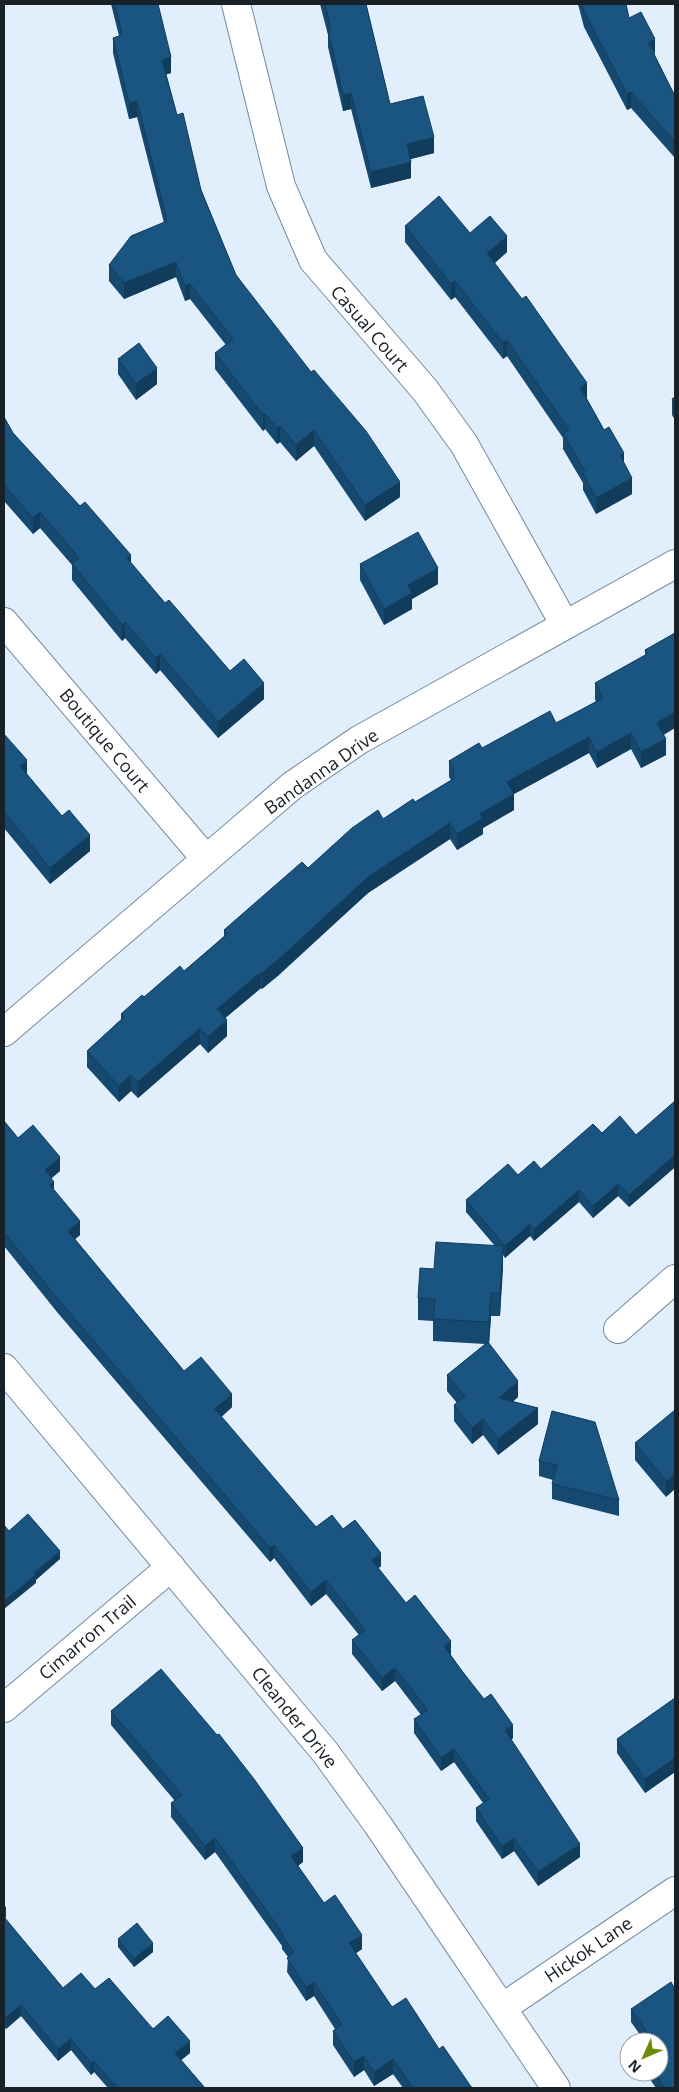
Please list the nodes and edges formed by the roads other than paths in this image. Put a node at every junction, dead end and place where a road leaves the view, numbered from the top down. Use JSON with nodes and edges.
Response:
{"nodes":[{"id":1,"x":236,"y":4,"type":"edge"},
{"id":2,"x":675,"y":564,"type":"edge"},
{"id":3,"x":4,"y":622,"type":"edge"},
{"id":4,"x":565,"y":625,"type":"junction"},
{"id":5,"x":206,"y":859,"type":"junction"},
{"id":6,"x":4,"y":1032,"type":"edge"},
{"id":7,"x":675,"y":1280,"type":"edge"},
{"id":8,"x":618,"y":1329,"type":"dead end"},
{"id":9,"x":4,"y":1368,"type":"edge"},
{"id":10,"x":171,"y":1567,"type":"junction"},
{"id":11,"x":4,"y":1708,"type":"edge"},
{"id":12,"x":675,"y":1891,"type":"edge"},
{"id":13,"x":502,"y":2008,"type":"junction"},
{"id":14,"x":556,"y":2088,"type":"edge"}],
"edges":[{"from":1,"to":4,"type":"street","name":"Casual Court"},
{"from":2,"to":4,"type":"street","name":"Bandanna Drive"},
{"from":3,"to":5,"type":"street","name":"Boutique Court"},
{"from":4,"to":5,"type":"street","name":"Bandanna Drive"},
{"from":5,"to":6,"type":"street","name":"Bandanna Drive"},
{"from":7,"to":8,"type":"street"},
{"from":9,"to":10,"type":"street","name":"Cleander Drive"},
{"from":10,"to":11,"type":"street","name":"Cimarron Trail"},
{"from":10,"to":13,"type":"street","name":"Cleander Drive"},
{"from":12,"to":13,"type":"street","name":"Hickok Lane"},
{"from":13,"to":14,"type":"street","name":"Cleander Drive"}]}
